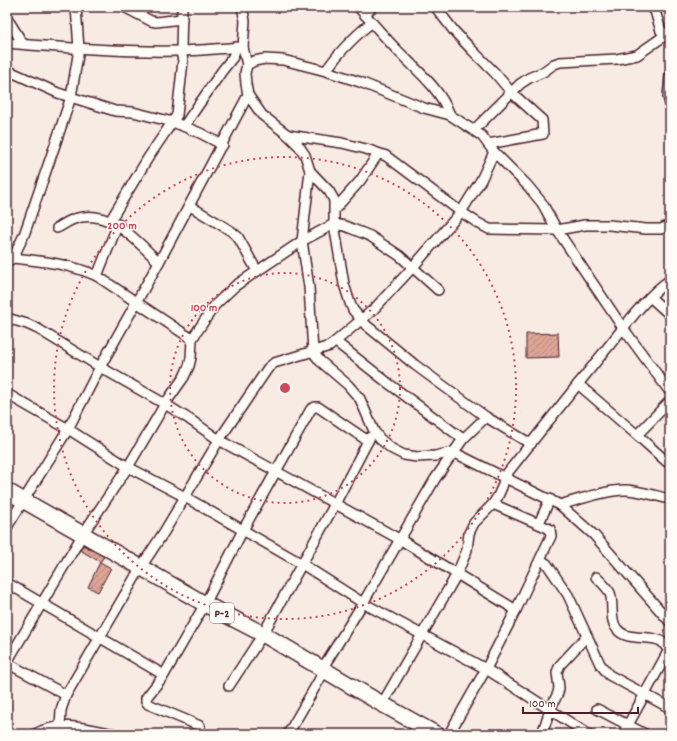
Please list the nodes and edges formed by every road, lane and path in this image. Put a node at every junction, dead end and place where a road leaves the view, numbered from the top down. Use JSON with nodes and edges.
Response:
{"nodes":[{"id":1,"x":76,"y":7,"type":"edge"},
{"id":2,"x":124,"y":7,"type":"edge"},
{"id":3,"x":182,"y":7,"type":"edge"},
{"id":4,"x":242,"y":7,"type":"edge"},
{"id":5,"x":358,"y":7,"type":"edge"},
{"id":6,"x":372,"y":7,"type":"edge"},
{"id":7,"x":438,"y":7,"type":"edge"},
{"id":8,"x":654,"y":8,"type":"edge"},
{"id":9,"x":365,"y":15,"type":"junction"},
{"id":10,"x":7,"y":18,"type":"edge"},
{"id":11,"x":182,"y":19,"type":"junction"},
{"id":12,"x":372,"y":22,"type":"junction"},
{"id":13,"x":668,"y":35,"type":"edge"},
{"id":14,"x":7,"y":43,"type":"edge"},
{"id":15,"x":23,"y":44,"type":"junction"},
{"id":16,"x":239,"y":47,"type":"junction"},
{"id":17,"x":79,"y":48,"type":"junction"},
{"id":18,"x":181,"y":51,"type":"junction"},
{"id":19,"x":247,"y":65,"type":"junction"},
{"id":20,"x":7,"y":70,"type":"edge"},
{"id":21,"x":326,"y":70,"type":"junction"},
{"id":22,"x":670,"y":76,"type":"edge"},
{"id":23,"x":511,"y":92,"type":"junction"},
{"id":24,"x":248,"y":95,"type":"junction"},
{"id":25,"x":70,"y":97,"type":"junction"},
{"id":26,"x":670,"y":104,"type":"edge"},
{"id":27,"x":450,"y":115,"type":"junction"},
{"id":28,"x":173,"y":122,"type":"junction"},
{"id":29,"x":184,"y":126,"type":"junction"},
{"id":30,"x":474,"y":130,"type":"junction"},
{"id":31,"x":288,"y":135,"type":"junction"},
{"id":32,"x":488,"y":144,"type":"junction"},
{"id":33,"x":223,"y":145,"type":"junction"},
{"id":34,"x":494,"y":152,"type":"junction"},
{"id":35,"x":378,"y":154,"type":"junction"},
{"id":36,"x":310,"y":171,"type":"junction"},
{"id":37,"x":190,"y":206,"type":"junction"},
{"id":38,"x":335,"y":209,"type":"junction"},
{"id":39,"x":461,"y":212,"type":"junction"},
{"id":40,"x":114,"y":223,"type":"junction"},
{"id":41,"x":334,"y":224,"type":"junction"},
{"id":42,"x":670,"y":225,"type":"edge"},
{"id":43,"x":57,"y":228,"type":"dead end"},
{"id":44,"x":557,"y":230,"type":"junction"},
{"id":45,"x":302,"y":241,"type":"junction"},
{"id":46,"x":10,"y":260,"type":"edge"},
{"id":47,"x":159,"y":262,"type":"junction"},
{"id":48,"x":413,"y":267,"type":"junction"},
{"id":49,"x":257,"y":271,"type":"junction"},
{"id":50,"x":97,"y":276,"type":"junction"},
{"id":51,"x":670,"y":280,"type":"edge"},
{"id":52,"x":438,"y":290,"type":"dead end"},
{"id":53,"x":650,"y":297,"type":"junction"},
{"id":54,"x":137,"y":302,"type":"junction"},
{"id":55,"x":670,"y":315,"type":"edge"},
{"id":56,"x":7,"y":318,"type":"edge"},
{"id":57,"x":361,"y":320,"type":"junction"},
{"id":58,"x":623,"y":328,"type":"junction"},
{"id":59,"x":192,"y":339,"type":"junction"},
{"id":60,"x":336,"y":342,"type":"junction"},
{"id":61,"x":313,"y":352,"type":"junction"},
{"id":62,"x":100,"y":367,"type":"junction"},
{"id":63,"x":578,"y":384,"type":"junction"},
{"id":64,"x":670,"y":392,"type":"edge"},
{"id":65,"x":7,"y":394,"type":"edge"},
{"id":66,"x":670,"y":401,"type":"edge"},
{"id":67,"x":165,"y":404,"type":"junction"},
{"id":68,"x":486,"y":417,"type":"junction"},
{"id":69,"x":68,"y":429,"type":"junction"},
{"id":70,"x":374,"y":431,"type":"junction"},
{"id":71,"x":637,"y":434,"type":"junction"},
{"id":72,"x":463,"y":439,"type":"junction"},
{"id":73,"x":219,"y":440,"type":"junction"},
{"id":74,"x":368,"y":441,"type":"junction"},
{"id":75,"x":530,"y":444,"type":"junction"},
{"id":76,"x":453,"y":452,"type":"junction"},
{"id":77,"x":670,"y":462,"type":"edge"},
{"id":78,"x":128,"y":467,"type":"junction"},
{"id":79,"x":276,"y":471,"type":"junction"},
{"id":80,"x":505,"y":476,"type":"junction"},
{"id":81,"x":7,"y":491,"type":"edge"},
{"id":82,"x":185,"y":497,"type":"junction"},
{"id":83,"x":550,"y":499,"type":"junction"},
{"id":84,"x":670,"y":499,"type":"edge"},
{"id":85,"x":23,"y":501,"type":"junction"},
{"id":86,"x":335,"y":504,"type":"junction"},
{"id":87,"x":493,"y":504,"type":"junction"},
{"id":88,"x":560,"y":504,"type":"junction"},
{"id":89,"x":538,"y":523,"type":"junction"},
{"id":90,"x":7,"y":527,"type":"edge"},
{"id":91,"x":242,"y":530,"type":"junction"},
{"id":92,"x":83,"y":534,"type":"junction"},
{"id":93,"x":401,"y":540,"type":"junction"},
{"id":94,"x":541,"y":560,"type":"junction"},
{"id":95,"x":302,"y":564,"type":"junction"},
{"id":96,"x":141,"y":567,"type":"junction"},
{"id":97,"x":457,"y":574,"type":"junction"},
{"id":98,"x":596,"y":577,"type":"dead end"},
{"id":99,"x":7,"y":583,"type":"edge"},
{"id":100,"x":41,"y":603,"type":"junction"},
{"id":101,"x":363,"y":603,"type":"junction"},
{"id":102,"x":205,"y":604,"type":"junction"},
{"id":103,"x":516,"y":610,"type":"junction"},
{"id":104,"x":670,"y":622,"type":"edge"},
{"id":105,"x":263,"y":634,"type":"junction"},
{"id":106,"x":422,"y":634,"type":"junction"},
{"id":107,"x":587,"y":636,"type":"junction"},
{"id":108,"x":100,"y":638,"type":"junction"},
{"id":109,"x":669,"y":649,"type":"edge"},
{"id":110,"x":7,"y":662,"type":"edge"},
{"id":111,"x":322,"y":669,"type":"junction"},
{"id":112,"x":486,"y":669,"type":"junction"},
{"id":113,"x":164,"y":675,"type":"junction"},
{"id":114,"x":229,"y":686,"type":"dead end"},
{"id":115,"x":645,"y":694,"type":"junction"},
{"id":116,"x":66,"y":695,"type":"junction"},
{"id":117,"x":382,"y":704,"type":"junction"},
{"id":118,"x":670,"y":708,"type":"edge"},
{"id":119,"x":597,"y":709,"type":"dead end"},
{"id":120,"x":550,"y":710,"type":"junction"},
{"id":121,"x":628,"y":724,"type":"junction"},
{"id":122,"x":200,"y":726,"type":"dead end"},
{"id":123,"x":60,"y":727,"type":"junction"},
{"id":124,"x":36,"y":734,"type":"edge"},
{"id":125,"x":115,"y":734,"type":"edge"},
{"id":126,"x":288,"y":734,"type":"edge"},
{"id":127,"x":436,"y":734,"type":"edge"},
{"id":128,"x":449,"y":734,"type":"edge"},
{"id":129,"x":542,"y":734,"type":"edge"},
{"id":130,"x":588,"y":734,"type":"edge"},
{"id":131,"x":623,"y":734,"type":"edge"},
{"id":132,"x":645,"y":734,"type":"edge"}],
"edges":[{"from":1,"to":17,"type":"street"},
{"from":2,"to":11,"type":"street"},
{"from":3,"to":11,"type":"street"},
{"from":4,"to":16,"type":"street"},
{"from":5,"to":9,"type":"street"},
{"from":6,"to":9,"type":"street"},
{"from":7,"to":23,"type":"street"},
{"from":8,"to":13,"type":"street"},
{"from":9,"to":12,"type":"street"},
{"from":10,"to":15,"type":"street"},
{"from":11,"to":18,"type":"street"},
{"from":12,"to":21,"type":"street"},
{"from":12,"to":27,"type":"street"},
{"from":13,"to":23,"type":"street"},
{"from":14,"to":15,"type":"street"},
{"from":15,"to":17,"type":"street"},
{"from":16,"to":18,"type":"street"},
{"from":16,"to":19,"type":"street"},
{"from":16,"to":29,"type":"street"},
{"from":17,"to":18,"type":"street"},
{"from":17,"to":25,"type":"street"},
{"from":18,"to":28,"type":"street"},
{"from":19,"to":21,"type":"street"},
{"from":19,"to":24,"type":"street"},
{"from":20,"to":25,"type":"street"},
{"from":21,"to":27,"type":"street"},
{"from":22,"to":26,"type":"street"},
{"from":23,"to":30,"type":"street"},
{"from":23,"to":32,"type":"street"},
{"from":24,"to":31,"type":"street"},
{"from":24,"to":33,"type":"street"},
{"from":25,"to":28,"type":"street"},
{"from":25,"to":46,"type":"street"},
{"from":27,"to":30,"type":"street"},
{"from":28,"to":29,"type":"street"},
{"from":28,"to":40,"type":"street"},
{"from":29,"to":33,"type":"street"},
{"from":30,"to":32,"type":"street"},
{"from":31,"to":35,"type":"street"},
{"from":31,"to":36,"type":"street"},
{"from":32,"to":34,"type":"street"},
{"from":33,"to":37,"type":"street"},
{"from":34,"to":39,"type":"street"},
{"from":34,"to":44,"type":"street"},
{"from":35,"to":38,"type":"street"},
{"from":35,"to":39,"type":"street"},
{"from":36,"to":38,"type":"street"},
{"from":36,"to":45,"type":"street"},
{"from":37,"to":47,"type":"street"},
{"from":37,"to":49,"type":"street"},
{"from":38,"to":41,"type":"street"},
{"from":39,"to":44,"type":"street"},
{"from":39,"to":48,"type":"street"},
{"from":40,"to":43,"type":"street"},
{"from":40,"to":47,"type":"street"},
{"from":40,"to":50,"type":"street"},
{"from":41,"to":45,"type":"street"},
{"from":41,"to":48,"type":"street"},
{"from":41,"to":57,"type":"street"},
{"from":42,"to":44,"type":"street"},
{"from":44,"to":58,"type":"street"},
{"from":45,"to":49,"type":"street"},
{"from":45,"to":61,"type":"street"},
{"from":46,"to":50,"type":"street"},
{"from":47,"to":54,"type":"street"},
{"from":48,"to":52,"type":"street"},
{"from":48,"to":57,"type":"street"},
{"from":49,"to":59,"type":"street"},
{"from":50,"to":54,"type":"street"},
{"from":51,"to":53,"type":"street"},
{"from":53,"to":55,"type":"street"},
{"from":53,"to":58,"type":"street"},
{"from":54,"to":59,"type":"street"},
{"from":54,"to":62,"type":"street"},
{"from":56,"to":62,"type":"street"},
{"from":57,"to":60,"type":"street"},
{"from":57,"to":68,"type":"street"},
{"from":58,"to":63,"type":"street"},
{"from":58,"to":64,"type":"street"},
{"from":59,"to":67,"type":"street"},
{"from":60,"to":61,"type":"street"},
{"from":60,"to":72,"type":"street"},
{"from":61,"to":70,"type":"street"},
{"from":61,"to":73,"type":"street"},
{"from":62,"to":67,"type":"street"},
{"from":62,"to":69,"type":"street"},
{"from":63,"to":71,"type":"street"},
{"from":63,"to":75,"type":"street"},
{"from":65,"to":69,"type":"street"},
{"from":66,"to":71,"type":"street"},
{"from":67,"to":73,"type":"street"},
{"from":67,"to":78,"type":"street"},
{"from":68,"to":72,"type":"street"},
{"from":68,"to":75,"type":"street"},
{"from":69,"to":78,"type":"street"},
{"from":69,"to":85,"type":"street"},
{"from":70,"to":74,"type":"street"},
{"from":70,"to":76,"type":"street"},
{"from":71,"to":77,"type":"street"},
{"from":72,"to":76,"type":"street"},
{"from":73,"to":79,"type":"street"},
{"from":73,"to":82,"type":"street"},
{"from":74,"to":79,"type":"street"},
{"from":74,"to":86,"type":"street"},
{"from":75,"to":80,"type":"street"},
{"from":76,"to":80,"type":"street"},
{"from":76,"to":93,"type":"street"},
{"from":78,"to":82,"type":"street"},
{"from":78,"to":92,"type":"street"},
{"from":79,"to":86,"type":"street"},
{"from":79,"to":91,"type":"street"},
{"from":80,"to":83,"type":"street"},
{"from":80,"to":87,"type":"street"},
{"from":81,"to":85,"type":"highway","number":"P-2"},
{"from":82,"to":91,"type":"street"},
{"from":82,"to":96,"type":"street"},
{"from":83,"to":88,"type":"street"},
{"from":83,"to":89,"type":"street"},
{"from":84,"to":88,"type":"street"},
{"from":85,"to":90,"type":"street"},
{"from":85,"to":92,"type":"highway","number":"P-2"},
{"from":86,"to":93,"type":"street"},
{"from":86,"to":95,"type":"street"},
{"from":87,"to":89,"type":"street"},
{"from":87,"to":97,"type":"street"},
{"from":88,"to":104,"type":"street"},
{"from":89,"to":94,"type":"street"},
{"from":91,"to":95,"type":"street"},
{"from":91,"to":102,"type":"street"},
{"from":92,"to":96,"type":"highway","number":"P-2"},
{"from":92,"to":100,"type":"street"},
{"from":93,"to":97,"type":"street"},
{"from":93,"to":101,"type":"street"},
{"from":94,"to":103,"type":"street"},
{"from":94,"to":107,"type":"street"},
{"from":95,"to":101,"type":"street"},
{"from":95,"to":105,"type":"street"},
{"from":96,"to":102,"type":"highway","number":"P-2"},
{"from":96,"to":108,"type":"street"},
{"from":97,"to":103,"type":"street"},
{"from":97,"to":106,"type":"street"},
{"from":98,"to":109,"type":"street"},
{"from":99,"to":100,"type":"street"},
{"from":100,"to":108,"type":"street"},
{"from":100,"to":110,"type":"street"},
{"from":101,"to":106,"type":"street"},
{"from":101,"to":111,"type":"street"},
{"from":102,"to":105,"type":"highway","number":"P-2"},
{"from":102,"to":113,"type":"street"},
{"from":103,"to":112,"type":"street"},
{"from":105,"to":111,"type":"highway","number":"P-2"},
{"from":105,"to":114,"type":"street"},
{"from":106,"to":112,"type":"street"},
{"from":106,"to":117,"type":"street"},
{"from":107,"to":115,"type":"street"},
{"from":107,"to":120,"type":"street"},
{"from":108,"to":113,"type":"street"},
{"from":108,"to":116,"type":"street"},
{"from":109,"to":115,"type":"street"},
{"from":110,"to":116,"type":"street"},
{"from":111,"to":117,"type":"highway","number":"P-2"},
{"from":111,"to":126,"type":"street"},
{"from":112,"to":120,"type":"street"},
{"from":112,"to":128,"type":"street"},
{"from":113,"to":122,"type":"street"},
{"from":115,"to":118,"type":"street"},
{"from":115,"to":121,"type":"street"},
{"from":116,"to":123,"type":"street"},
{"from":117,"to":127,"type":"highway","number":"P-2"},
{"from":119,"to":121,"type":"street"},
{"from":120,"to":129,"type":"street"},
{"from":120,"to":130,"type":"street"},
{"from":121,"to":131,"type":"street"},
{"from":121,"to":132,"type":"street"},
{"from":123,"to":124,"type":"street"},
{"from":123,"to":125,"type":"street"}]}
